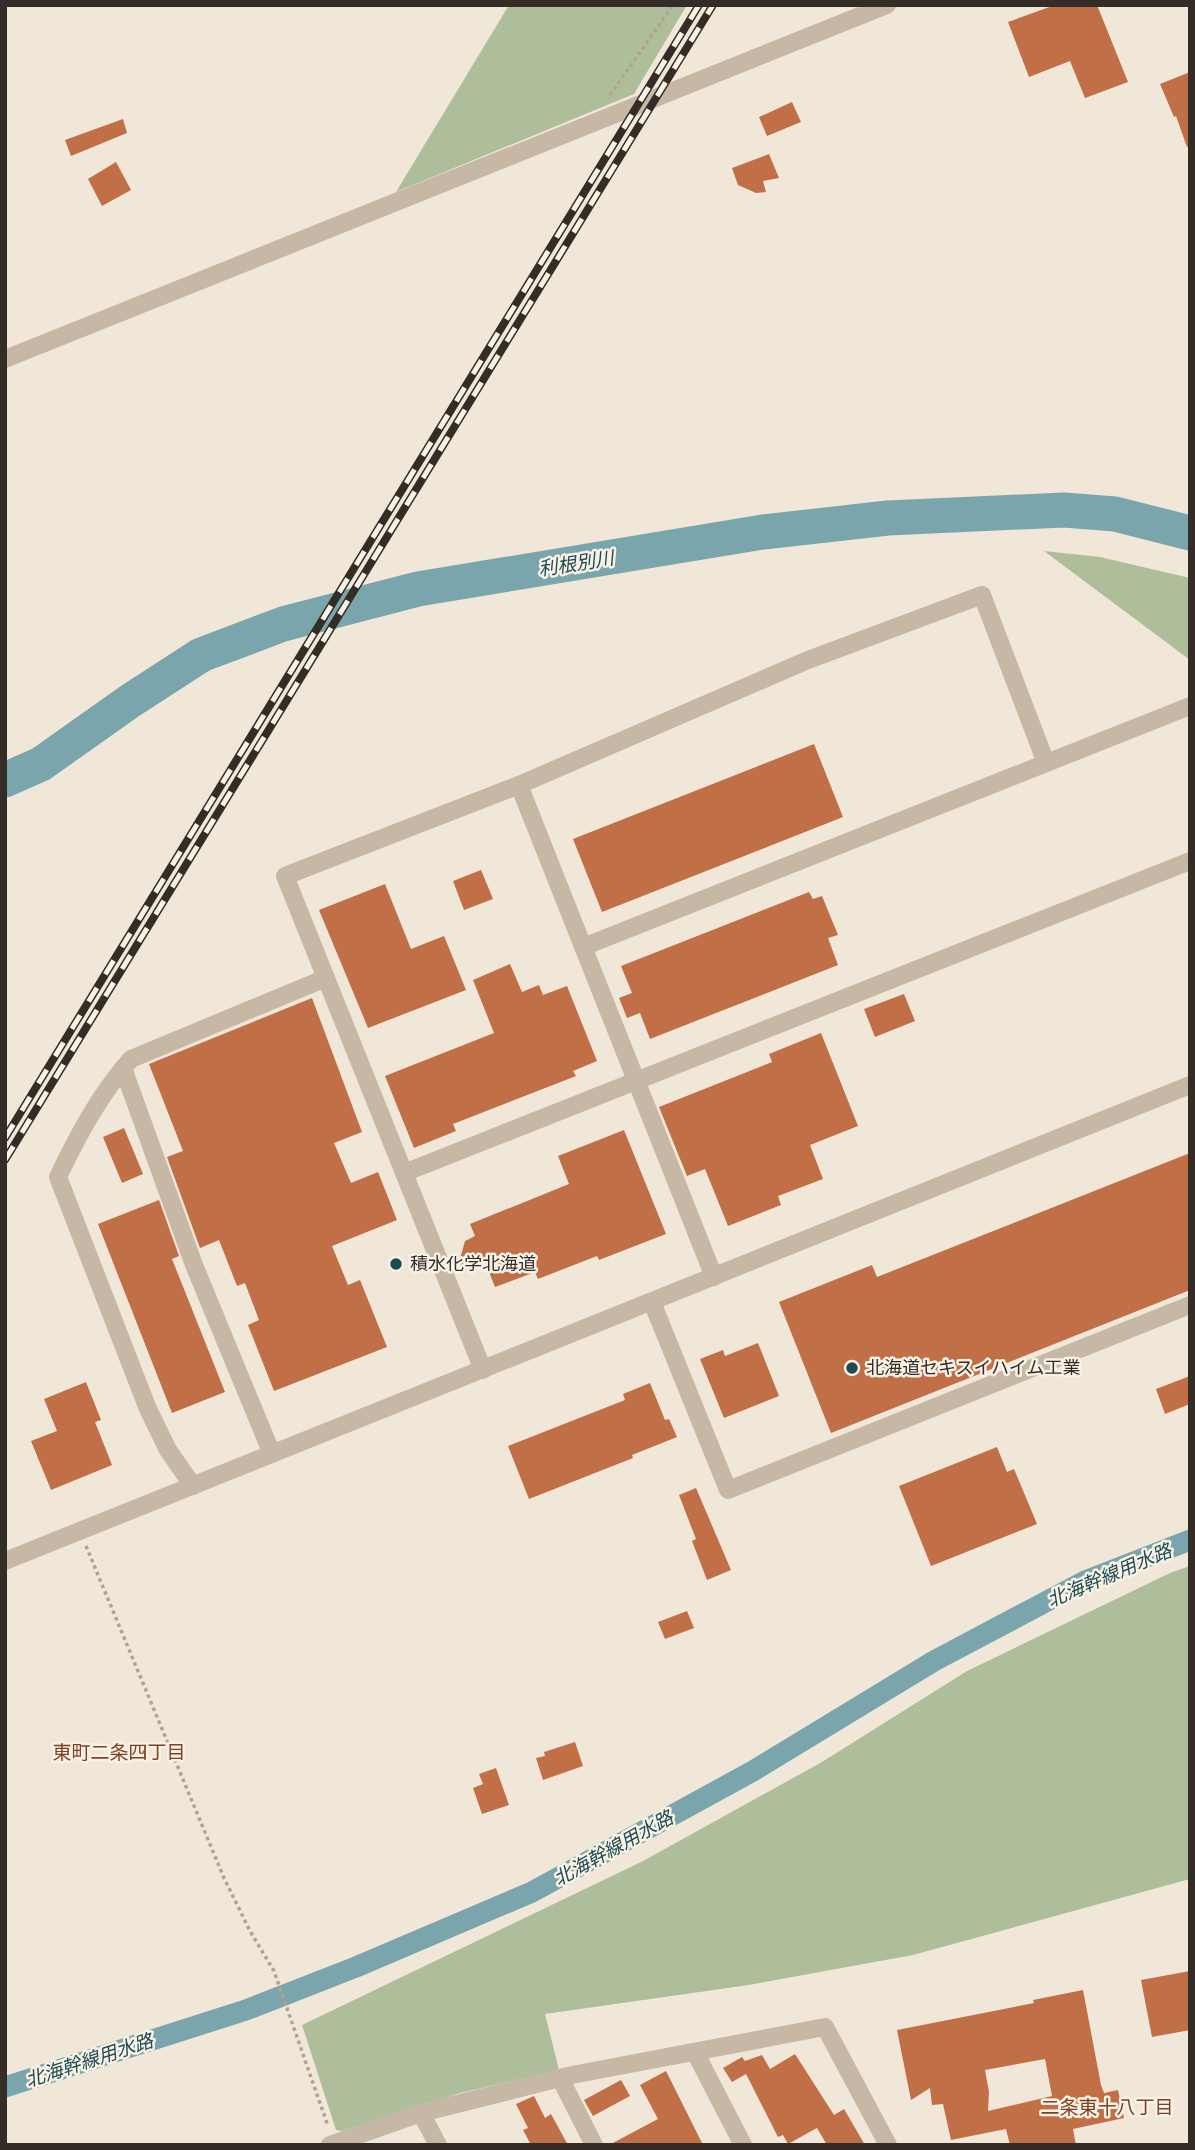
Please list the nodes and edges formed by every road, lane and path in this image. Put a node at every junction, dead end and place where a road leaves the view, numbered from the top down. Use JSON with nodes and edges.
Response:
{"nodes":[{"id":1,"x":673,"y":5,"type":"edge"},
{"id":2,"x":887,"y":5,"type":"edge"},
{"id":3,"x":591,"y":123,"type":"junction"},
{"id":4,"x":5,"y":359,"type":"edge"},
{"id":5,"x":1190,"y":706,"type":"edge"},
{"id":6,"x":1046,"y":763,"type":"junction"},
{"id":7,"x":519,"y":785,"type":"junction"},
{"id":8,"x":1190,"y":862,"type":"edge"},
{"id":9,"x":583,"y":947,"type":"junction"},
{"id":10,"x":326,"y":978,"type":"junction"},
{"id":11,"x":123,"y":1068,"type":"junction"},
{"id":12,"x":636,"y":1081,"type":"junction"},
{"id":13,"x":1190,"y":1085,"type":"edge"},
{"id":14,"x":404,"y":1173,"type":"junction"},
{"id":15,"x":714,"y":1278,"type":"junction"},
{"id":16,"x":652,"y":1303,"type":"junction"},
{"id":17,"x":1190,"y":1305,"type":"edge"},
{"id":18,"x":483,"y":1370,"type":"junction"},
{"id":19,"x":271,"y":1454,"type":"junction"},
{"id":20,"x":193,"y":1486,"type":"junction"},
{"id":21,"x":80,"y":1531,"type":"junction"},
{"id":22,"x":5,"y":1561,"type":"edge"},
{"id":23,"x":695,"y":2052,"type":"junction"},
{"id":24,"x":560,"y":2078,"type":"junction"},
{"id":25,"x":421,"y":2113,"type":"junction"},
{"id":26,"x":332,"y":2144,"type":"edge"},
{"id":27,"x":438,"y":2145,"type":"edge"},
{"id":28,"x":594,"y":2145,"type":"edge"},
{"id":29,"x":743,"y":2145,"type":"edge"},
{"id":30,"x":888,"y":2145,"type":"edge"}],
"edges":[{"from":1,"to":3,"type":"path"},
{"from":2,"to":3,"type":"street"},
{"from":3,"to":4,"type":"street"},
{"from":5,"to":6,"type":"street"},
{"from":6,"to":7,"type":"street"},
{"from":6,"to":9,"type":"street"},
{"from":7,"to":9,"type":"street"},
{"from":7,"to":10,"type":"street"},
{"from":8,"to":12,"type":"street"},
{"from":9,"to":12,"type":"street"},
{"from":10,"to":11,"type":"street"},
{"from":10,"to":14,"type":"street"},
{"from":11,"to":19,"type":"street"},
{"from":11,"to":20,"type":"street"},
{"from":12,"to":14,"type":"street"},
{"from":12,"to":15,"type":"street"},
{"from":13,"to":15,"type":"street"},
{"from":14,"to":18,"type":"street"},
{"from":15,"to":16,"type":"street"},
{"from":16,"to":17,"type":"street"},
{"from":16,"to":18,"type":"street"},
{"from":18,"to":19,"type":"street"},
{"from":19,"to":20,"type":"street"},
{"from":20,"to":21,"type":"street"},
{"from":21,"to":22,"type":"street"},
{"from":21,"to":26,"type":"path"},
{"from":23,"to":24,"type":"street"},
{"from":23,"to":29,"type":"street"},
{"from":23,"to":30,"type":"street"},
{"from":24,"to":25,"type":"street"},
{"from":24,"to":28,"type":"street"},
{"from":25,"to":26,"type":"street"},
{"from":25,"to":27,"type":"street"}]}
